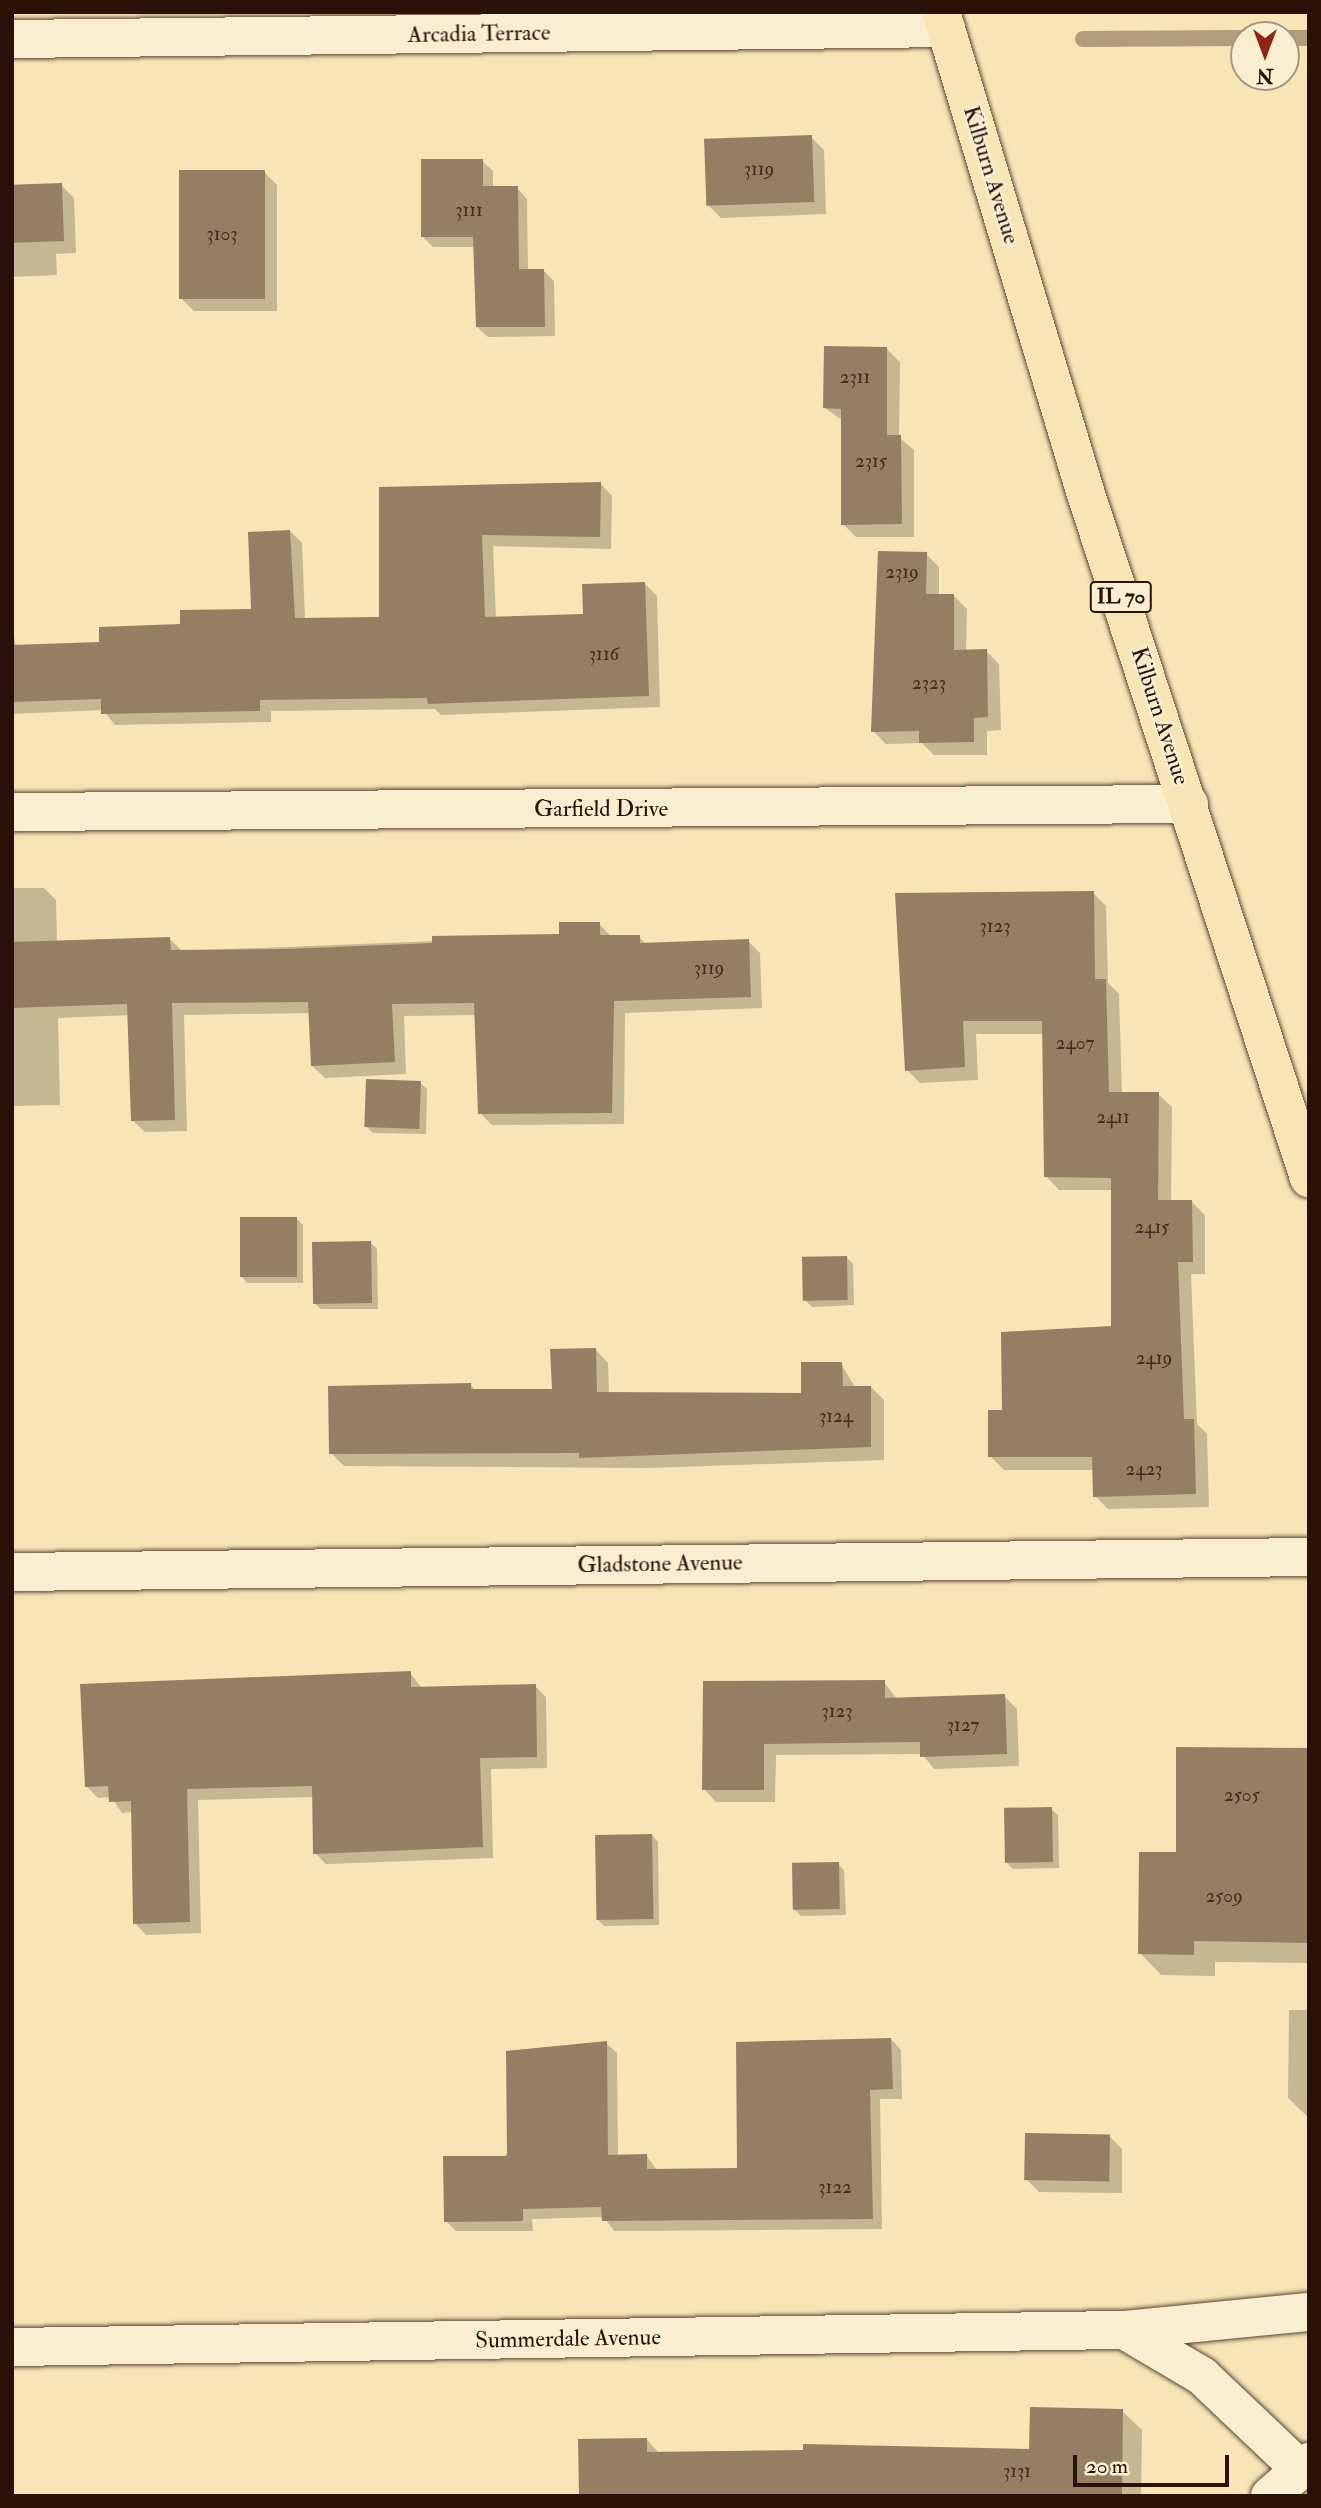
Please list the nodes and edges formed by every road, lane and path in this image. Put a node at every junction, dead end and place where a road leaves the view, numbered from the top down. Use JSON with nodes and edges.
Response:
{"nodes":[{"id":1,"x":944,"y":20,"type":"edge"},
{"id":2,"x":12,"y":39,"type":"edge"},
{"id":3,"x":1189,"y":804,"type":"junction"},
{"id":4,"x":12,"y":812,"type":"edge"},
{"id":5,"x":1309,"y":1178,"type":"edge"},
{"id":6,"x":1309,"y":1557,"type":"edge"},
{"id":7,"x":12,"y":1572,"type":"edge"},
{"id":8,"x":1309,"y":2312,"type":"edge"},
{"id":9,"x":1124,"y":2330,"type":"junction"},
{"id":10,"x":12,"y":2347,"type":"edge"},
{"id":11,"x":1304,"y":2466,"type":"edge"},
{"id":12,"x":1270,"y":2496,"type":"edge"}],
"edges":[{"from":1,"to":2,"type":"street","name":"Arcadia Terrace"},
{"from":1,"to":3,"type":"main road","name":"Kilburn Avenue","number":"IL 70"},
{"from":3,"to":4,"type":"street","name":"Garfield Drive"},
{"from":3,"to":5,"type":"main road","name":"Kilburn Avenue","number":"IL 70"},
{"from":6,"to":7,"type":"street","name":"Gladstone Avenue"},
{"from":8,"to":9,"type":"street","name":"Summerdale Avenue"},
{"from":9,"to":10,"type":"street","name":"Summerdale Avenue"},
{"from":9,"to":11,"type":"street"},
{"from":11,"to":12,"type":"street"}]}
